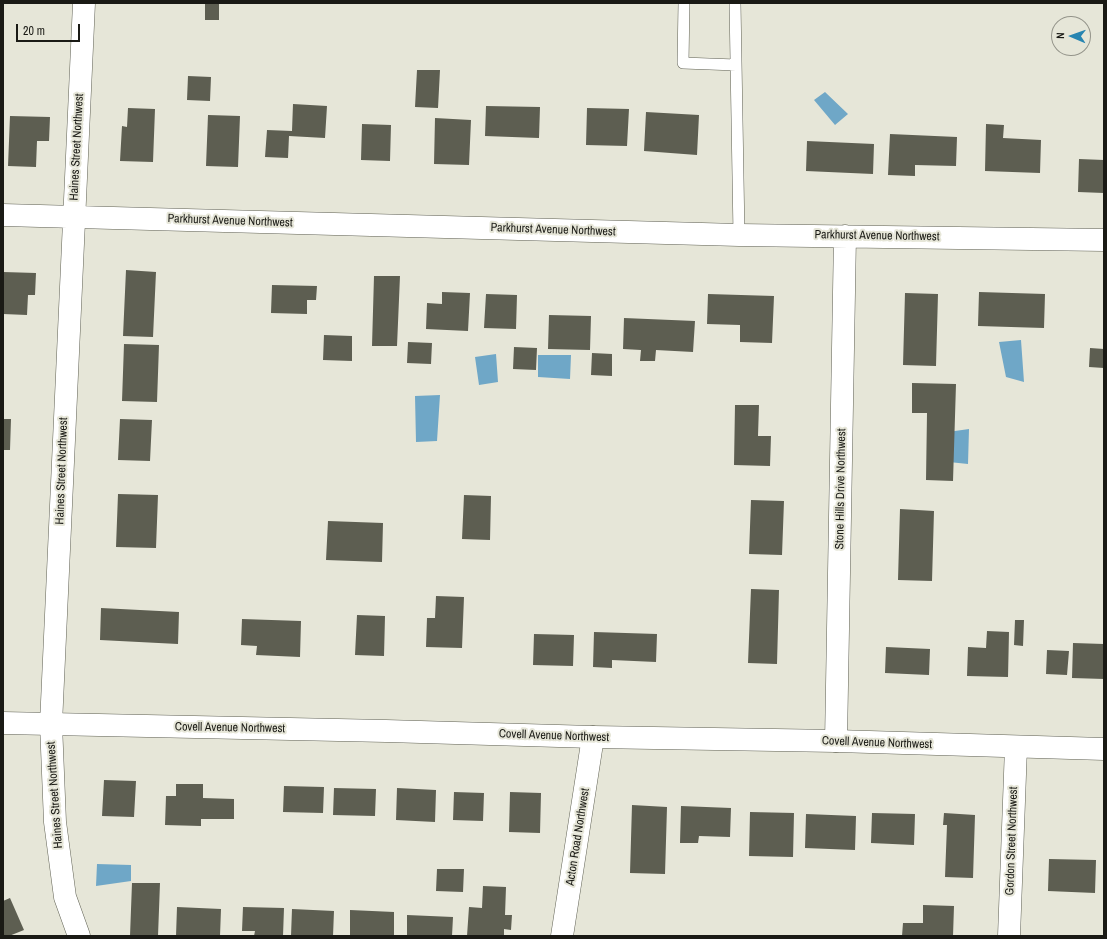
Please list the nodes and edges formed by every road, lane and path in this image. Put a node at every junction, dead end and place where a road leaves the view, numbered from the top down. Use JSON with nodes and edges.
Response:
{"nodes":[{"id":1,"x":84,"y":3,"type":"edge"},
{"id":2,"x":684,"y":3,"type":"edge"},
{"id":3,"x":735,"y":3,"type":"edge"},
{"id":4,"x":736,"y":65,"type":"junction"},
{"id":5,"x":3,"y":215,"type":"edge"},
{"id":6,"x":73,"y":217,"type":"junction"},
{"id":7,"x":739,"y":234,"type":"junction"},
{"id":8,"x":845,"y":236,"type":"junction"},
{"id":9,"x":1104,"y":240,"type":"edge"},
{"id":10,"x":3,"y":723,"type":"edge"},
{"id":11,"x":51,"y":724,"type":"junction"},
{"id":12,"x":593,"y":737,"type":"junction"},
{"id":13,"x":836,"y":742,"type":"junction"},
{"id":14,"x":1016,"y":747,"type":"junction"},
{"id":15,"x":1104,"y":749,"type":"edge"},
{"id":16,"x":79,"y":936,"type":"edge"},
{"id":17,"x":562,"y":936,"type":"edge"},
{"id":18,"x":1009,"y":936,"type":"edge"}],
"edges":[{"from":1,"to":6,"type":"street","name":"Haines Street Northwest"},
{"from":2,"to":4,"type":"lane"},
{"from":3,"to":4,"type":"lane"},
{"from":4,"to":7,"type":"lane"},
{"from":5,"to":6,"type":"street","name":"Parkhurst Avenue Northwest"},
{"from":6,"to":7,"type":"street","name":"Parkhurst Avenue Northwest"},
{"from":6,"to":11,"type":"street","name":"Haines Street Northwest"},
{"from":7,"to":8,"type":"street","name":"Parkhurst Avenue Northwest"},
{"from":8,"to":9,"type":"street","name":"Parkhurst Avenue Northwest"},
{"from":8,"to":13,"type":"street","name":"Stone Hills Drive Northwest"},
{"from":10,"to":11,"type":"street","name":"Covell Avenue Northwest"},
{"from":11,"to":12,"type":"street","name":"Covell Avenue Northwest"},
{"from":11,"to":16,"type":"street","name":"Haines Street Northwest"},
{"from":12,"to":13,"type":"street","name":"Covell Avenue Northwest"},
{"from":12,"to":17,"type":"street","name":"Acton Road Northwest"},
{"from":13,"to":14,"type":"street","name":"Covell Avenue Northwest"},
{"from":14,"to":15,"type":"street","name":"Covell Avenue Northwest"},
{"from":14,"to":18,"type":"street","name":"Gordon Street Northwest"}]}
